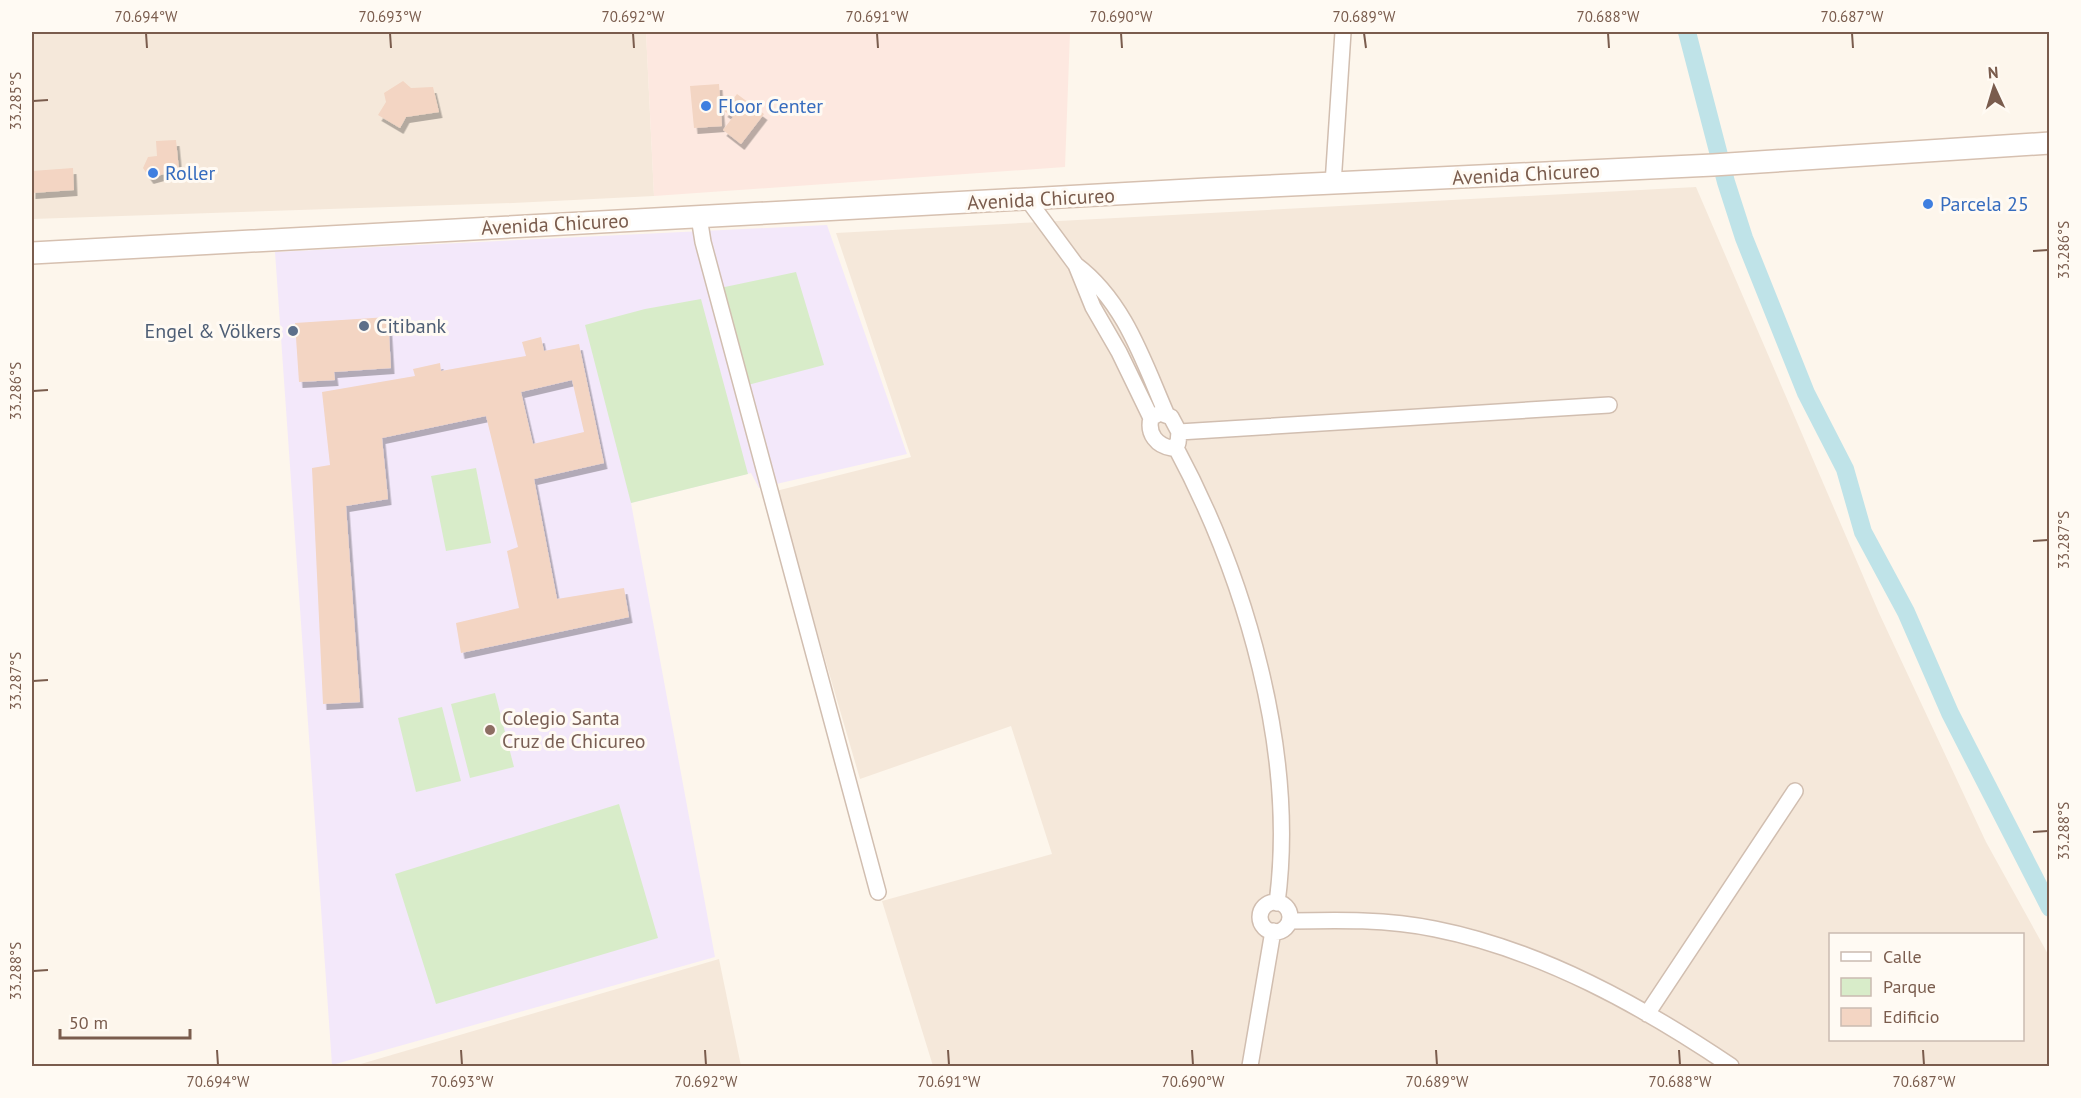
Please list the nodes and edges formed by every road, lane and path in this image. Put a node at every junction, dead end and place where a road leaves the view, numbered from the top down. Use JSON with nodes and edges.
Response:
{"nodes":[{"id":1,"x":1343,"y":32,"type":"edge"},
{"id":2,"x":2049,"y":143,"type":"edge"},
{"id":3,"x":1333,"y":184,"type":"junction"},
{"id":4,"x":1028,"y":200,"type":"junction"},
{"id":5,"x":699,"y":217,"type":"junction"},
{"id":6,"x":32,"y":253,"type":"edge"},
{"id":7,"x":1076,"y":265,"type":"junction"},
{"id":8,"x":1609,"y":405,"type":"dead end"},
{"id":9,"x":1166,"y":414,"type":"junction"},
{"id":10,"x":1151,"y":418,"type":"junction"},
{"id":11,"x":1177,"y":439,"type":"junction"},
{"id":12,"x":1795,"y":791,"type":"dead end"},
{"id":13,"x":878,"y":892,"type":"dead end"},
{"id":14,"x":1277,"y":903,"type":"junction"},
{"id":15,"x":1290,"y":921,"type":"junction"},
{"id":16,"x":1273,"y":932,"type":"junction"},
{"id":17,"x":1647,"y":1014,"type":"junction"},
{"id":18,"x":1250,"y":1066,"type":"edge"},
{"id":19,"x":1731,"y":1066,"type":"edge"}],
"edges":[{"from":1,"to":3,"type":"street"},
{"from":2,"to":3,"type":"main road","name":"Avenida Chicureo"},
{"from":3,"to":4,"type":"main road","name":"Avenida Chicureo"},
{"from":4,"to":5,"type":"main road","name":"Avenida Chicureo"},
{"from":4,"to":7,"type":"street"},
{"from":5,"to":6,"type":"main road","name":"Avenida Chicureo"},
{"from":5,"to":13,"type":"street"},
{"from":7,"to":9,"type":"street"},
{"from":7,"to":10,"type":"street"},
{"from":8,"to":11,"type":"street"},
{"from":9,"to":10,"type":"street"},
{"from":9,"to":11,"type":"street"},
{"from":10,"to":11,"type":"street"},
{"from":11,"to":14,"type":"street"},
{"from":12,"to":17,"type":"street"},
{"from":14,"to":15,"type":"street"},
{"from":14,"to":16,"type":"street"},
{"from":15,"to":16,"type":"street"},
{"from":15,"to":17,"type":"street"},
{"from":16,"to":18,"type":"street"},
{"from":17,"to":19,"type":"street"}]}
